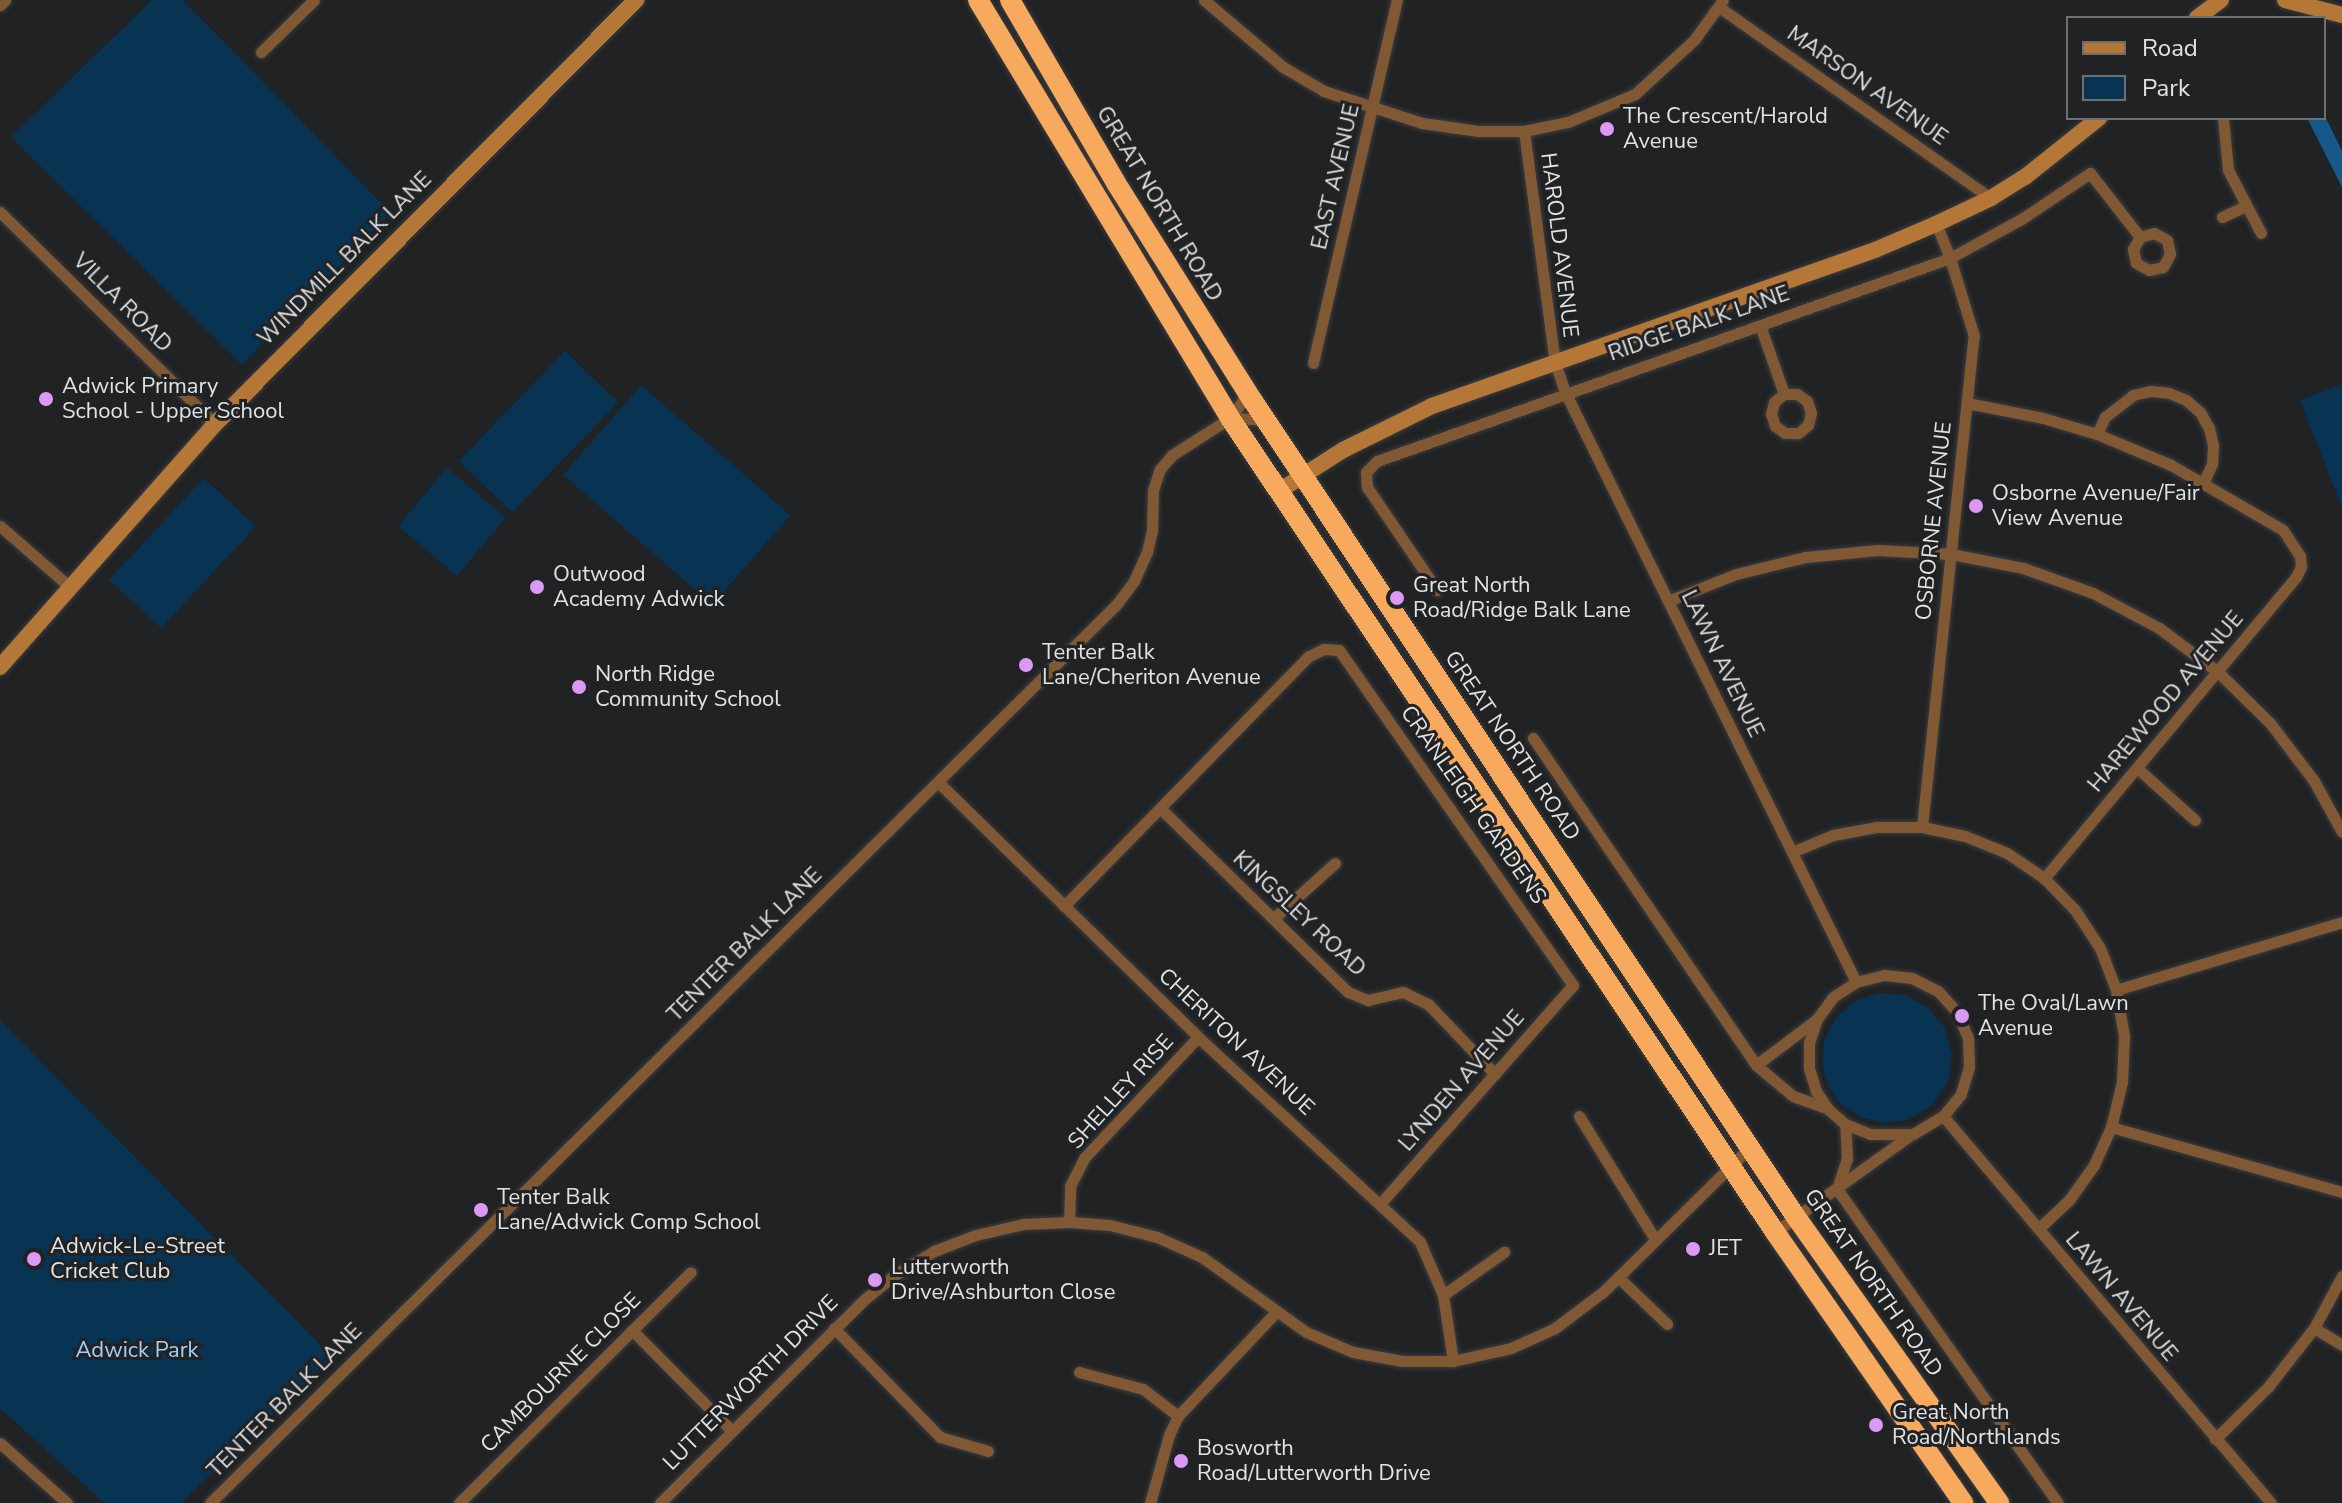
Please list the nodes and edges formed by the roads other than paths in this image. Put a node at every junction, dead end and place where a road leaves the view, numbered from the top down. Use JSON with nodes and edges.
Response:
{"nodes":[{"id":1,"x":5,"y":0,"type":"edge"},
{"id":2,"x":314,"y":0,"type":"edge"},
{"id":3,"x":636,"y":0,"type":"edge"},
{"id":4,"x":978,"y":0,"type":"edge"},
{"id":5,"x":1010,"y":0,"type":"edge"},
{"id":6,"x":1204,"y":0,"type":"edge"},
{"id":7,"x":1397,"y":0,"type":"edge"},
{"id":8,"x":2221,"y":0,"type":"edge"},
{"id":9,"x":2285,"y":0,"type":"edge"},
{"id":10,"x":1721,"y":3,"type":"edge"},
{"id":11,"x":0,"y":5,"type":"edge"},
{"id":12,"x":2342,"y":15,"type":"edge"},
{"id":13,"x":2200,"y":16,"type":"edge"},
{"id":14,"x":261,"y":52,"type":"dead end"},
{"id":15,"x":1372,"y":109,"type":"junction"},
{"id":16,"x":2223,"y":120,"type":"edge"},
{"id":17,"x":2094,"y":122,"type":"edge"},
{"id":18,"x":1524,"y":131,"type":"junction"},
{"id":19,"x":1991,"y":198,"type":"junction"},
{"id":20,"x":2246,"y":206,"type":"junction"},
{"id":21,"x":0,"y":212,"type":"edge"},
{"id":22,"x":2222,"y":217,"type":"dead end"},
{"id":23,"x":1936,"y":224,"type":"junction"},
{"id":24,"x":2261,"y":233,"type":"dead end"},
{"id":25,"x":2140,"y":237,"type":"dead end"},
{"id":26,"x":1950,"y":258,"type":"junction"},
{"id":27,"x":1761,"y":328,"type":"junction"},
{"id":28,"x":1313,"y":363,"type":"dead end"},
{"id":29,"x":1555,"y":363,"type":"junction"},
{"id":30,"x":1244,"y":386,"type":"junction"},
{"id":31,"x":1565,"y":392,"type":"junction"},
{"id":32,"x":1784,"y":394,"type":"dead end"},
{"id":33,"x":1967,"y":403,"type":"junction"},
{"id":34,"x":1230,"y":418,"type":"junction"},
{"id":35,"x":1266,"y":420,"type":"junction"},
{"id":36,"x":215,"y":424,"type":"junction"},
{"id":37,"x":2097,"y":434,"type":"junction"},
{"id":38,"x":1303,"y":475,"type":"junction"},
{"id":39,"x":2204,"y":481,"type":"junction"},
{"id":40,"x":1279,"y":491,"type":"junction"},
{"id":41,"x":0,"y":526,"type":"edge"},
{"id":42,"x":1951,"y":554,"type":"junction"},
{"id":43,"x":70,"y":587,"type":"junction"},
{"id":44,"x":1437,"y":590,"type":"dead end"},
{"id":45,"x":1668,"y":601,"type":"junction"},
{"id":46,"x":0,"y":667,"type":"edge"},
{"id":47,"x":2218,"y":672,"type":"junction"},
{"id":48,"x":1533,"y":738,"type":"dead end"},
{"id":49,"x":2137,"y":768,"type":"junction"},
{"id":50,"x":938,"y":782,"type":"junction"},
{"id":51,"x":1160,"y":808,"type":"junction"},
{"id":52,"x":2195,"y":820,"type":"dead end"},
{"id":53,"x":1922,"y":827,"type":"junction"},
{"id":54,"x":2342,"y":832,"type":"edge"},
{"id":55,"x":1792,"y":852,"type":"junction"},
{"id":56,"x":1335,"y":863,"type":"dead end"},
{"id":57,"x":2044,"y":878,"type":"junction"},
{"id":58,"x":1064,"y":906,"type":"junction"},
{"id":59,"x":1274,"y":918,"type":"junction"},
{"id":60,"x":2342,"y":922,"type":"edge"},
{"id":61,"x":1856,"y":982,"type":"junction"},
{"id":62,"x":1573,"y":985,"type":"joint"},
{"id":63,"x":2116,"y":990,"type":"junction"},
{"id":64,"x":1817,"y":1019,"type":"junction"},
{"id":65,"x":1198,"y":1037,"type":"junction"},
{"id":66,"x":1756,"y":1065,"type":"junction"},
{"id":67,"x":1495,"y":1074,"type":"junction"},
{"id":68,"x":1828,"y":1109,"type":"junction"},
{"id":69,"x":1579,"y":1116,"type":"dead end"},
{"id":70,"x":1943,"y":1116,"type":"junction"},
{"id":71,"x":1845,"y":1124,"type":"junction"},
{"id":72,"x":2111,"y":1127,"type":"junction"},
{"id":73,"x":1913,"y":1134,"type":"junction"},
{"id":74,"x":1750,"y":1147,"type":"junction"},
{"id":75,"x":1730,"y":1165,"type":"junction"},
{"id":76,"x":1837,"y":1189,"type":"junction"},
{"id":77,"x":2342,"y":1192,"type":"edge"},
{"id":78,"x":1381,"y":1203,"type":"junction"},
{"id":79,"x":1796,"y":1217,"type":"junction"},
{"id":80,"x":1069,"y":1222,"type":"junction"},
{"id":81,"x":2038,"y":1229,"type":"junction"},
{"id":82,"x":1775,"y":1232,"type":"junction"},
{"id":83,"x":1655,"y":1239,"type":"junction"},
{"id":84,"x":1504,"y":1252,"type":"dead end"},
{"id":85,"x":691,"y":1272,"type":"dead end"},
{"id":86,"x":2342,"y":1276,"type":"edge"},
{"id":87,"x":1618,"y":1277,"type":"junction"},
{"id":88,"x":1443,"y":1295,"type":"junction"},
{"id":89,"x":1275,"y":1313,"type":"junction"},
{"id":90,"x":1667,"y":1324,"type":"dead end"},
{"id":91,"x":834,"y":1328,"type":"junction"},
{"id":92,"x":2314,"y":1328,"type":"junction"},
{"id":93,"x":632,"y":1330,"type":"junction"},
{"id":94,"x":2342,"y":1345,"type":"edge"},
{"id":95,"x":1453,"y":1361,"type":"junction"},
{"id":96,"x":1079,"y":1372,"type":"dead end"},
{"id":97,"x":1178,"y":1416,"type":"junction"},
{"id":98,"x":732,"y":1431,"type":"junction"},
{"id":99,"x":2215,"y":1439,"type":"junction"},
{"id":100,"x":0,"y":1443,"type":"edge"},
{"id":101,"x":988,"y":1451,"type":"dead end"},
{"id":102,"x":67,"y":1503,"type":"edge"},
{"id":103,"x":210,"y":1503,"type":"edge"},
{"id":104,"x":459,"y":1503,"type":"edge"},
{"id":105,"x":660,"y":1503,"type":"edge"},
{"id":106,"x":1150,"y":1503,"type":"edge"},
{"id":107,"x":1963,"y":1503,"type":"edge"},
{"id":108,"x":1999,"y":1503,"type":"edge"},
{"id":109,"x":2058,"y":1503,"type":"edge"},
{"id":110,"x":2271,"y":1503,"type":"edge"}],
"edges":[{"from":1,"to":11,"type":"street"},
{"from":2,"to":14,"type":"street"},
{"from":3,"to":36,"type":"street","name":"WINDMILL BALK LANE"},
{"from":4,"to":34,"type":"highway"},
{"from":5,"to":30,"type":"highway","name":"GREAT NORTH ROAD"},
{"from":6,"to":15,"type":"street"},
{"from":7,"to":15,"type":"street","name":"EAST AVENUE"},
{"from":8,"to":13,"type":"street"},
{"from":9,"to":12,"type":"street"},
{"from":10,"to":18,"type":"street"},
{"from":10,"to":19,"type":"street","name":"MARSON AVENUE"},
{"from":15,"to":18,"type":"street"},
{"from":15,"to":28,"type":"street","name":"EAST AVENUE"},
{"from":16,"to":20,"type":"street"},
{"from":17,"to":19,"type":"street","name":"RIDGE BALK LANE"},
{"from":18,"to":29,"type":"street","name":"HAROLD AVENUE"},
{"from":19,"to":23,"type":"street","name":"RIDGE BALK LANE"},
{"from":20,"to":22,"type":"street"},
{"from":20,"to":24,"type":"street"},
{"from":21,"to":36,"type":"street","name":"VILLA ROAD"},
{"from":23,"to":26,"type":"street","name":"OSBORNE AVENUE"},
{"from":23,"to":29,"type":"street","name":"RIDGE BALK LANE"},
{"from":25,"to":26,"type":"street","name":"RIDGE BALK LANE"},
{"from":26,"to":27,"type":"street","name":"RIDGE BALK LANE"},
{"from":26,"to":33,"type":"street","name":"OSBORNE AVENUE"},
{"from":27,"to":31,"type":"street","name":"RIDGE BALK LANE"},
{"from":27,"to":32,"type":"street"},
{"from":29,"to":31,"type":"street","name":"LAWN AVENUE"},
{"from":29,"to":38,"type":"street","name":"RIDGE BALK LANE"},
{"from":30,"to":34,"type":"street"},
{"from":30,"to":35,"type":"highway","name":"GREAT NORTH ROAD"},
{"from":31,"to":44,"type":"street","name":"RIDGE BALK LANE"},
{"from":31,"to":45,"type":"street","name":"LAWN AVENUE"},
{"from":33,"to":37,"type":"street"},
{"from":33,"to":42,"type":"street","name":"OSBORNE AVENUE"},
{"from":34,"to":35,"type":"street"},
{"from":34,"to":40,"type":"highway"},
{"from":34,"to":50,"type":"street","name":"TENTER BALK LANE"},
{"from":35,"to":38,"type":"highway","name":"GREAT NORTH ROAD"},
{"from":36,"to":43,"type":"street","name":"WINDMILL BALK LANE"},
{"from":37,"to":39,"type":"street"},
{"from":37,"to":39,"type":"street"},
{"from":38,"to":40,"type":"street","name":"RIDGE BALK LANE"},
{"from":38,"to":74,"type":"highway","name":"GREAT NORTH ROAD"},
{"from":39,"to":47,"type":"street","name":"HAREWOOD AVENUE"},
{"from":40,"to":75,"type":"highway"},
{"from":41,"to":43,"type":"street"},
{"from":42,"to":45,"type":"street"},
{"from":42,"to":47,"type":"street"},
{"from":42,"to":53,"type":"street","name":"OSBORNE AVENUE"},
{"from":43,"to":46,"type":"street","name":"WINDMILL BALK LANE"},
{"from":45,"to":55,"type":"street","name":"LAWN AVENUE"},
{"from":47,"to":49,"type":"street","name":"HAREWOOD AVENUE"},
{"from":47,"to":54,"type":"street"},
{"from":48,"to":66,"type":"street","name":"GREAT NORTH ROAD"},
{"from":49,"to":52,"type":"street"},
{"from":49,"to":57,"type":"street","name":"HAREWOOD AVENUE"},
{"from":50,"to":58,"type":"street","name":"CHERITON AVENUE"},
{"from":50,"to":103,"type":"street","name":"TENTER BALK LANE"},
{"from":51,"to":58,"type":"street"},
{"from":51,"to":59,"type":"street","name":"KINGSLEY ROAD"},
{"from":51,"to":62,"type":"street","name":"CRANLEIGH GARDENS"},
{"from":53,"to":55,"type":"street"},
{"from":53,"to":57,"type":"street"},
{"from":55,"to":61,"type":"street","name":"LAWN AVENUE"},
{"from":56,"to":59,"type":"street"},
{"from":57,"to":63,"type":"street"},
{"from":58,"to":65,"type":"street","name":"CHERITON AVENUE"},
{"from":59,"to":67,"type":"street","name":"KINGSLEY ROAD"},
{"from":60,"to":63,"type":"street"},
{"from":61,"to":64,"type":"street"},
{"from":61,"to":70,"type":"street"},
{"from":62,"to":67,"type":"street","name":"LYNDEN AVENUE"},
{"from":63,"to":72,"type":"street"},
{"from":64,"to":66,"type":"street"},
{"from":64,"to":68,"type":"street"},
{"from":65,"to":78,"type":"street","name":"CHERITON AVENUE"},
{"from":65,"to":80,"type":"street","name":"SHELLEY RISE"},
{"from":66,"to":68,"type":"street","name":"GREAT NORTH ROAD"},
{"from":67,"to":78,"type":"street","name":"LYNDEN AVENUE"},
{"from":68,"to":71,"type":"street"},
{"from":69,"to":83,"type":"street"},
{"from":70,"to":73,"type":"street"},
{"from":70,"to":81,"type":"street","name":"LAWN AVENUE"},
{"from":71,"to":73,"type":"street"},
{"from":71,"to":76,"type":"street"},
{"from":72,"to":77,"type":"street"},
{"from":72,"to":81,"type":"street"},
{"from":73,"to":76,"type":"street"},
{"from":74,"to":75,"type":"street","name":"LUTTERWORTH DRIVE"},
{"from":74,"to":79,"type":"highway","name":"GREAT NORTH ROAD"},
{"from":75,"to":82,"type":"highway"},
{"from":75,"to":83,"type":"street","name":"LUTTERWORTH DRIVE"},
{"from":76,"to":79,"type":"street"},
{"from":76,"to":109,"type":"street","name":"GREAT NORTH ROAD"},
{"from":78,"to":88,"type":"street","name":"CHERITON AVENUE"},
{"from":79,"to":82,"type":"street"},
{"from":79,"to":108,"type":"highway","name":"GREAT NORTH ROAD"},
{"from":80,"to":89,"type":"street","name":"LUTTERWORTH DRIVE"},
{"from":80,"to":91,"type":"street","name":"LUTTERWORTH DRIVE"},
{"from":81,"to":99,"type":"street","name":"LAWN AVENUE"},
{"from":82,"to":107,"type":"highway"},
{"from":83,"to":87,"type":"street","name":"LUTTERWORTH DRIVE"},
{"from":84,"to":88,"type":"street"},
{"from":85,"to":93,"type":"street","name":"CAMBOURNE CLOSE"},
{"from":86,"to":92,"type":"street"},
{"from":87,"to":90,"type":"street"},
{"from":87,"to":95,"type":"street","name":"LUTTERWORTH DRIVE"},
{"from":88,"to":95,"type":"street","name":"CHERITON AVENUE"},
{"from":89,"to":95,"type":"street","name":"LUTTERWORTH DRIVE"},
{"from":89,"to":97,"type":"street"},
{"from":91,"to":98,"type":"street","name":"LUTTERWORTH DRIVE"},
{"from":91,"to":101,"type":"street"},
{"from":92,"to":94,"type":"street"},
{"from":92,"to":99,"type":"street"},
{"from":93,"to":98,"type":"street"},
{"from":93,"to":104,"type":"street","name":"CAMBOURNE CLOSE"},
{"from":96,"to":97,"type":"street"},
{"from":97,"to":106,"type":"street"},
{"from":98,"to":105,"type":"street","name":"LUTTERWORTH DRIVE"},
{"from":99,"to":110,"type":"street","name":"LAWN AVENUE"},
{"from":100,"to":102,"type":"street"}]}
